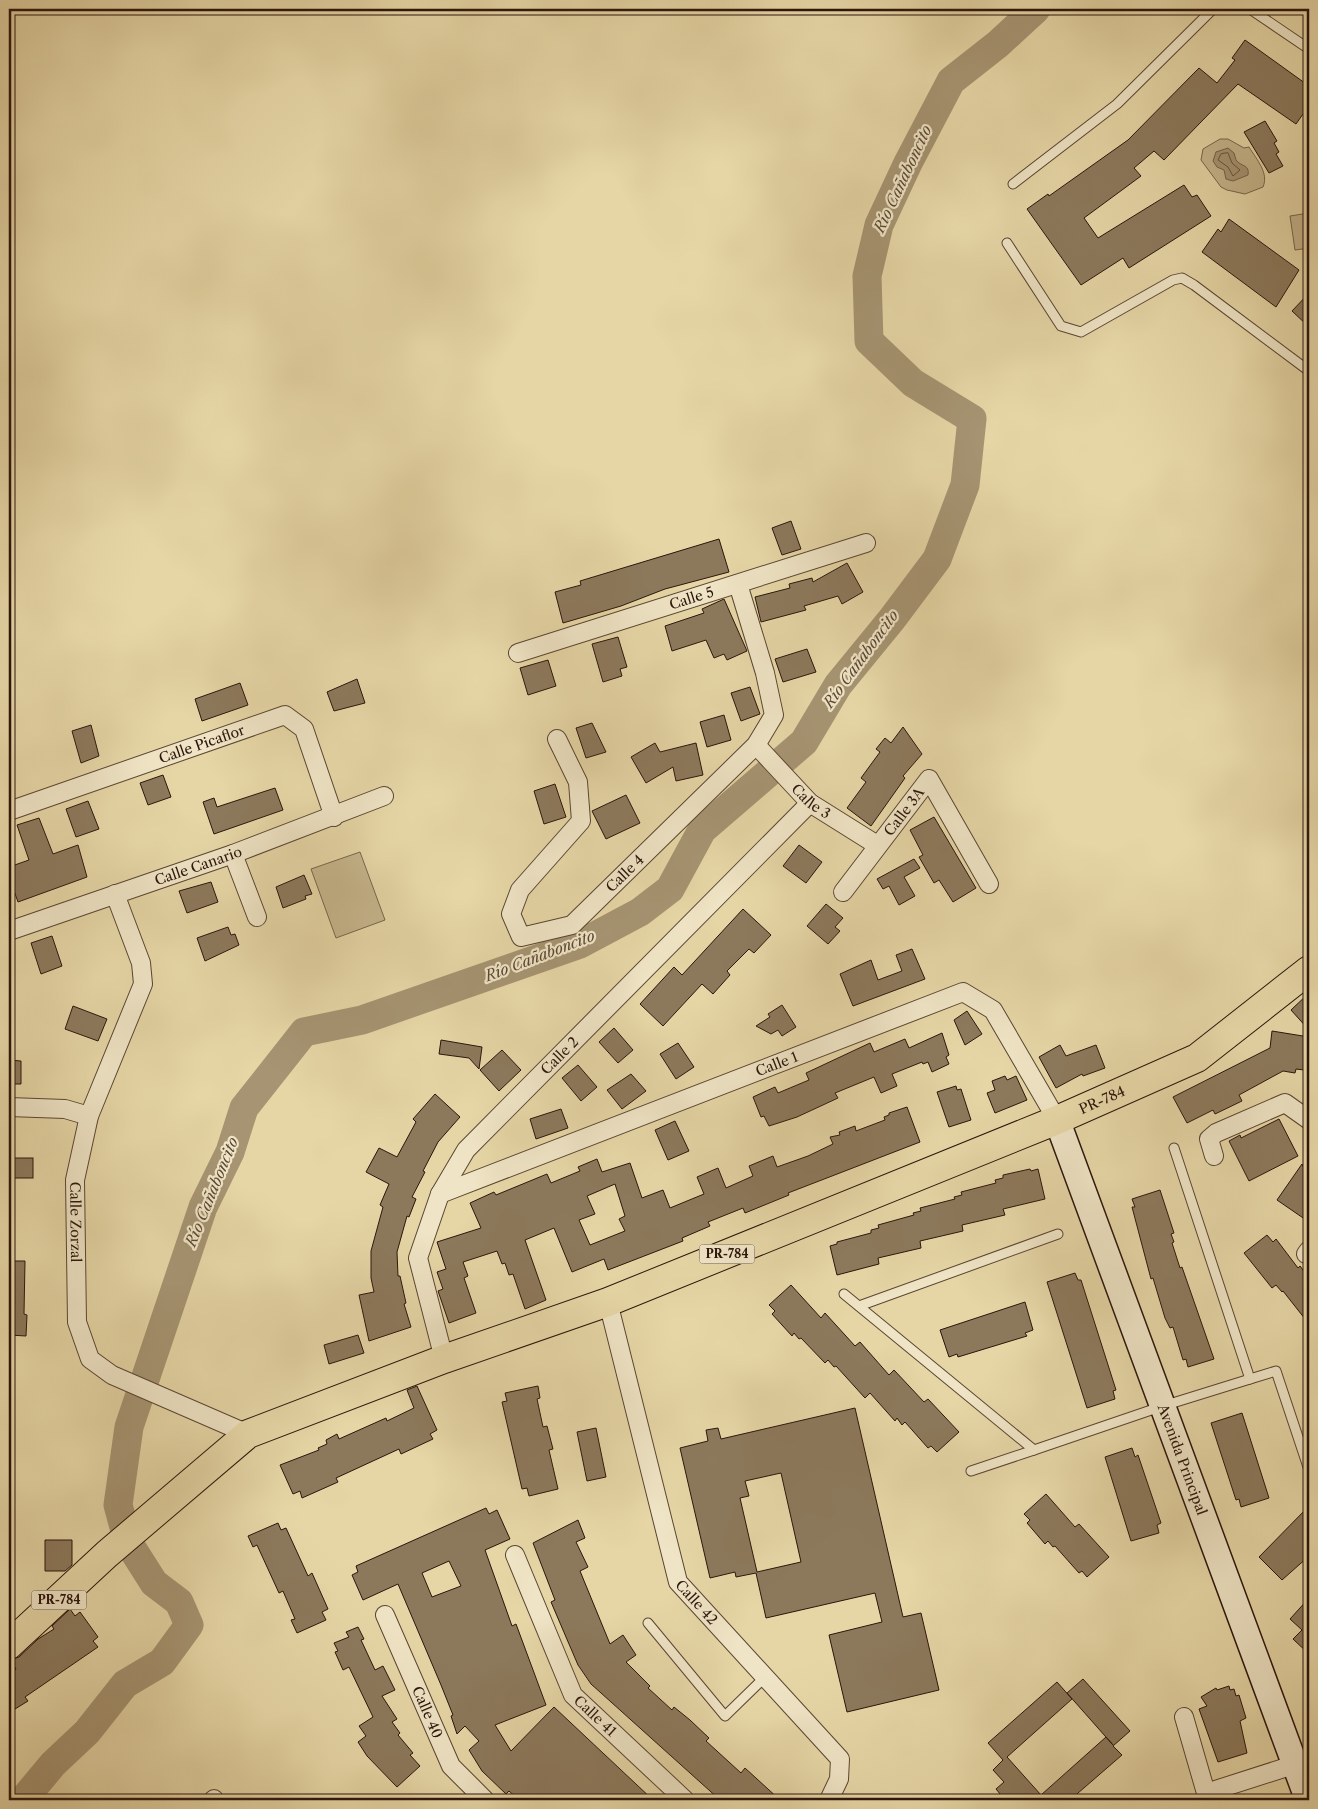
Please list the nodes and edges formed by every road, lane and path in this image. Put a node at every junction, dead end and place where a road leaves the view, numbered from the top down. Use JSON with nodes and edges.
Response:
{"nodes":[{"id":1,"x":1213,"y":9,"type":"edge"},
{"id":2,"x":1250,"y":9,"type":"edge"},
{"id":3,"x":1309,"y":49,"type":"edge"},
{"id":4,"x":1013,"y":184,"type":"dead end"},
{"id":5,"x":1007,"y":243,"type":"dead end"},
{"id":6,"x":1309,"y":371,"type":"edge"},
{"id":7,"x":866,"y":543,"type":"dead end"},
{"id":8,"x":738,"y":584,"type":"junction"},
{"id":9,"x":518,"y":653,"type":"dead end"},
{"id":10,"x":557,"y":740,"type":"dead end"},
{"id":11,"x":756,"y":745,"type":"junction"},
{"id":12,"x":384,"y":796,"type":"dead end"},
{"id":13,"x":810,"y":803,"type":"junction"},
{"id":14,"x":9,"y":811,"type":"edge"},
{"id":15,"x":334,"y":816,"type":"junction"},
{"id":16,"x":877,"y":846,"type":"junction"},
{"id":17,"x":233,"y":854,"type":"junction"},
{"id":18,"x":990,"y":884,"type":"dead end"},
{"id":19,"x":843,"y":892,"type":"dead end"},
{"id":20,"x":115,"y":894,"type":"junction"},
{"id":21,"x":257,"y":917,"type":"dead end"},
{"id":22,"x":9,"y":931,"type":"edge"},
{"id":23,"x":1309,"y":970,"type":"edge"},
{"id":24,"x":9,"y":1107,"type":"edge"},
{"id":25,"x":89,"y":1116,"type":"junction"},
{"id":26,"x":1057,"y":1120,"type":"junction"},
{"id":27,"x":1309,"y":1120,"type":"edge"},
{"id":28,"x":1174,"y":1148,"type":"dead end"},
{"id":29,"x":1214,"y":1156,"type":"dead end"},
{"id":30,"x":440,"y":1194,"type":"junction"},
{"id":31,"x":1058,"y":1234,"type":"dead end"},
{"id":32,"x":844,"y":1294,"type":"dead end"},
{"id":33,"x":608,"y":1302,"type":"junction"},
{"id":34,"x":859,"y":1306,"type":"junction"},
{"id":35,"x":444,"y":1359,"type":"junction"},
{"id":36,"x":1250,"y":1379,"type":"junction"},
{"id":37,"x":1163,"y":1406,"type":"junction"},
{"id":38,"x":248,"y":1434,"type":"junction"},
{"id":39,"x":1034,"y":1450,"type":"junction"},
{"id":40,"x":1308,"y":1467,"type":"dead end"},
{"id":41,"x":971,"y":1472,"type":"dead end"},
{"id":42,"x":515,"y":1555,"type":"dead end"},
{"id":43,"x":385,"y":1615,"type":"dead end"},
{"id":44,"x":648,"y":1623,"type":"dead end"},
{"id":45,"x":9,"y":1645,"type":"edge"},
{"id":46,"x":765,"y":1676,"type":"junction"},
{"id":47,"x":1184,"y":1717,"type":"dead end"},
{"id":48,"x":1302,"y":1762,"type":"edge"},
{"id":49,"x":1207,"y":1796,"type":"edge"},
{"id":50,"x":485,"y":1800,"type":"edge"},
{"id":51,"x":685,"y":1800,"type":"edge"},
{"id":52,"x":829,"y":1800,"type":"edge"},
{"id":53,"x":1308,"y":1800,"type":"edge"}],
"edges":[{"from":1,"to":4,"type":"lane"},
{"from":2,"to":3,"type":"lane"},
{"from":5,"to":6,"type":"lane"},
{"from":7,"to":8,"type":"street","name":"Calle 5"},
{"from":8,"to":9,"type":"street","name":"Calle 5"},
{"from":8,"to":11,"type":"street","name":"Calle 4"},
{"from":10,"to":11,"type":"street","name":"Calle 4"},
{"from":11,"to":13,"type":"street","name":"Calle 3"},
{"from":12,"to":15,"type":"street","name":"Calle Canario"},
{"from":13,"to":16,"type":"street","name":"Calle 3"},
{"from":13,"to":30,"type":"street","name":"Calle 2"},
{"from":14,"to":15,"type":"street","name":"Calle Picaflor"},
{"from":15,"to":17,"type":"street","name":"Calle Canario"},
{"from":16,"to":18,"type":"street","name":"Calle 3A"},
{"from":16,"to":19,"type":"street","name":"Calle 3A"},
{"from":17,"to":20,"type":"street","name":"Calle Canario"},
{"from":17,"to":21,"type":"street"},
{"from":20,"to":22,"type":"street","name":"Calle Canario"},
{"from":20,"to":25,"type":"street","name":"Calle Zorzal"},
{"from":23,"to":26,"type":"main road","name":"PR-784","number":"PR-784"},
{"from":24,"to":25,"type":"street"},
{"from":25,"to":38,"type":"street","name":"Calle Zorzal"},
{"from":26,"to":30,"type":"street","name":"Calle 1"},
{"from":26,"to":33,"type":"main road","name":"PR-784","number":"PR-784"},
{"from":26,"to":37,"type":"street","name":"Avenida Principal"},
{"from":27,"to":29,"type":"street"},
{"from":28,"to":36,"type":"lane"},
{"from":30,"to":35,"type":"street","name":"Calle 2"},
{"from":31,"to":34,"type":"lane"},
{"from":32,"to":34,"type":"lane"},
{"from":33,"to":35,"type":"main road","name":"PR-784","number":"PR-784"},
{"from":33,"to":46,"type":"street","name":"Calle 42"},
{"from":34,"to":39,"type":"lane"},
{"from":35,"to":38,"type":"main road","name":"PR-784","number":"PR-784"},
{"from":36,"to":37,"type":"lane"},
{"from":36,"to":40,"type":"lane"},
{"from":37,"to":39,"type":"lane"},
{"from":37,"to":48,"type":"street","name":"Avenida Principal"},
{"from":38,"to":45,"type":"main road","name":"PR-784","number":"PR-784"},
{"from":39,"to":41,"type":"lane"},
{"from":42,"to":51,"type":"street","name":"Calle 41"},
{"from":43,"to":50,"type":"street","name":"Calle 40"},
{"from":44,"to":46,"type":"lane"},
{"from":46,"to":52,"type":"street","name":"Calle 42"},
{"from":47,"to":49,"type":"street"},
{"from":48,"to":49,"type":"street"},
{"from":48,"to":53,"type":"street","name":"Avenida Principal"}]}
